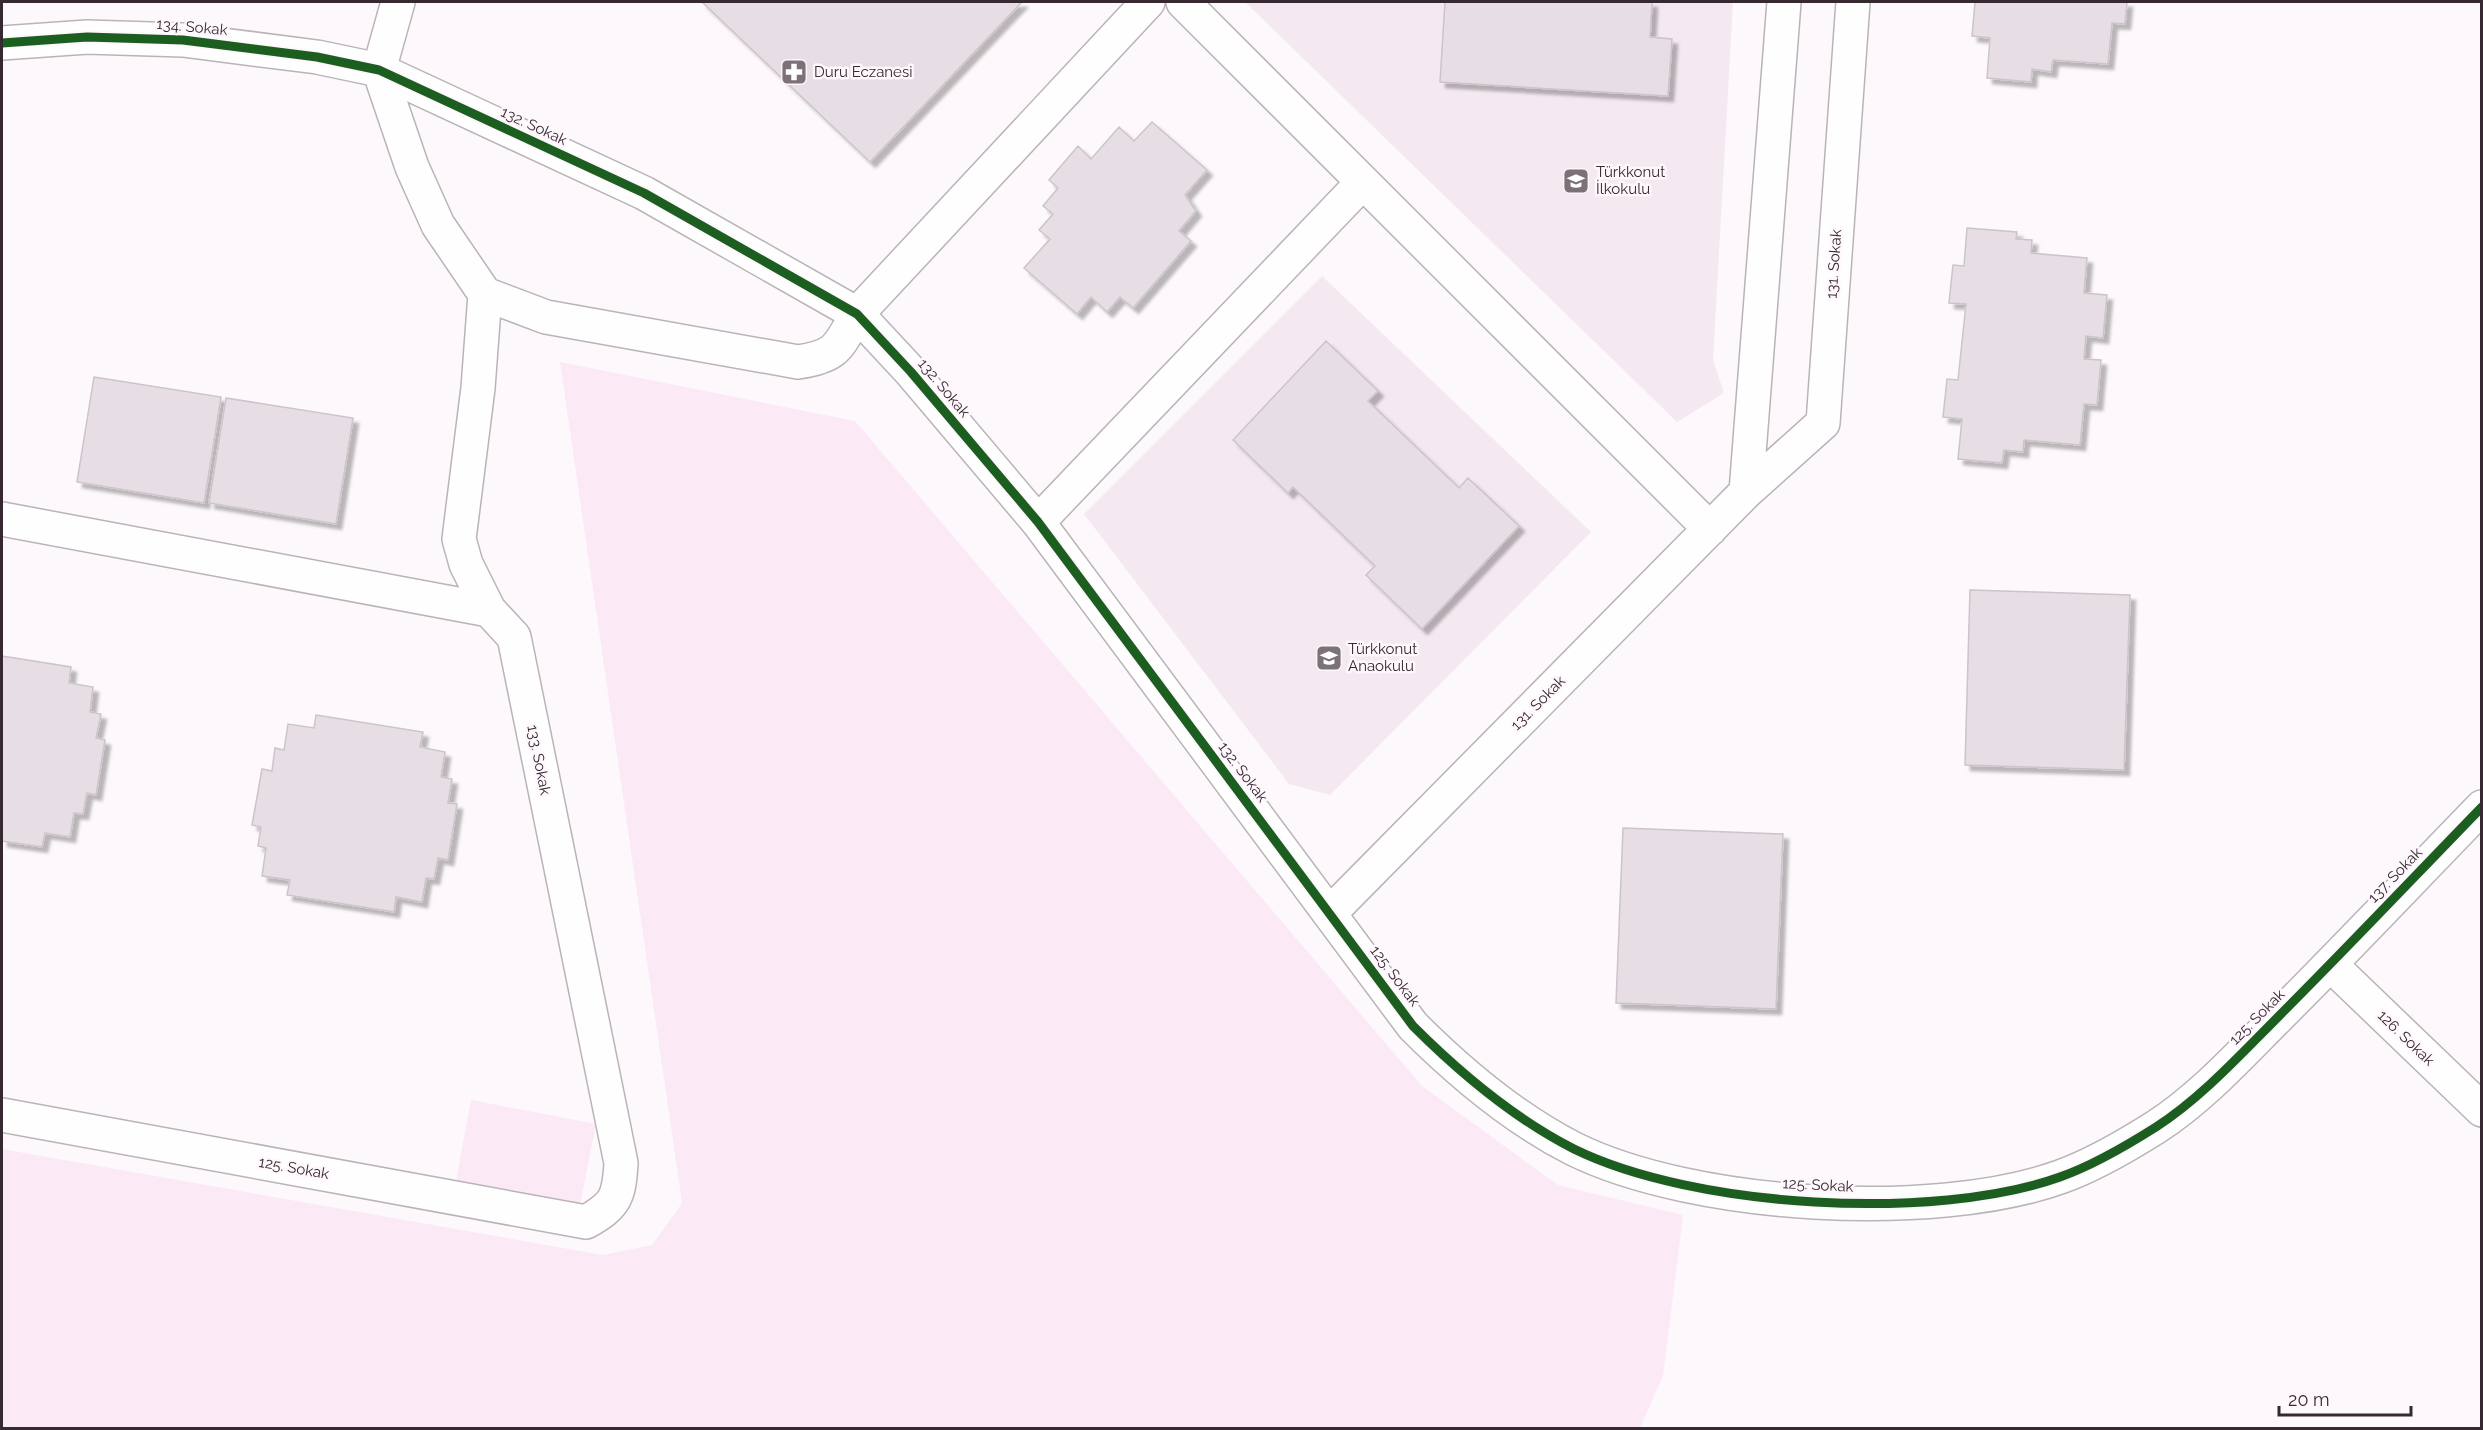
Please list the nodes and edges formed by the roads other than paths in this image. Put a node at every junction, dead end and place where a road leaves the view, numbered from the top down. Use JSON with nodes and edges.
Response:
{"nodes":[{"id":1,"x":398,"y":2,"type":"edge"},
{"id":2,"x":1148,"y":2,"type":"edge"},
{"id":3,"x":1183,"y":2,"type":"edge"},
{"id":4,"x":1784,"y":2,"type":"edge"},
{"id":5,"x":1853,"y":2,"type":"edge"},
{"id":6,"x":2,"y":43,"type":"edge"},
{"id":7,"x":379,"y":70,"type":"junction"},
{"id":8,"x":1363,"y":182,"type":"junction"},
{"id":9,"x":485,"y":294,"type":"junction"},
{"id":10,"x":857,"y":314,"type":"junction"},
{"id":11,"x":1746,"y":492,"type":"junction"},
{"id":12,"x":2,"y":519,"type":"edge"},
{"id":13,"x":1038,"y":522,"type":"junction"},
{"id":14,"x":1710,"y":529,"type":"junction"},
{"id":15,"x":489,"y":610,"type":"junction"},
{"id":16,"x":2481,"y":807,"type":"edge"},
{"id":17,"x":1330,"y":913,"type":"junction"},
{"id":18,"x":2331,"y":965,"type":"junction"},
{"id":19,"x":2481,"y":1110,"type":"edge"},
{"id":20,"x":2,"y":1115,"type":"edge"},
{"id":21,"x":586,"y":1222,"type":"joint"}],
"edges":[{"from":1,"to":7,"type":"street"},
{"from":2,"to":10,"type":"street"},
{"from":3,"to":8,"type":"street"},
{"from":4,"to":11,"type":"street"},
{"from":5,"to":11,"type":"street","name":"131. Sokak"},
{"from":6,"to":7,"type":"street","name":"134. Sokak"},
{"from":7,"to":9,"type":"street"},
{"from":7,"to":10,"type":"street","name":"132. Sokak"},
{"from":8,"to":13,"type":"street"},
{"from":8,"to":14,"type":"street"},
{"from":9,"to":10,"type":"street"},
{"from":9,"to":15,"type":"street","name":"133. Sokak"},
{"from":10,"to":13,"type":"street","name":"132. Sokak"},
{"from":11,"to":14,"type":"street","name":"131. Sokak"},
{"from":12,"to":15,"type":"street"},
{"from":13,"to":17,"type":"street","name":"132. Sokak"},
{"from":14,"to":17,"type":"street","name":"131. Sokak"},
{"from":15,"to":21,"type":"street","name":"133. Sokak"},
{"from":16,"to":18,"type":"street","name":"137. Sokak"},
{"from":17,"to":18,"type":"street","name":"125. Sokak"},
{"from":18,"to":19,"type":"street","name":"126. Sokak"},
{"from":20,"to":21,"type":"street","name":"125. Sokak"}]}
